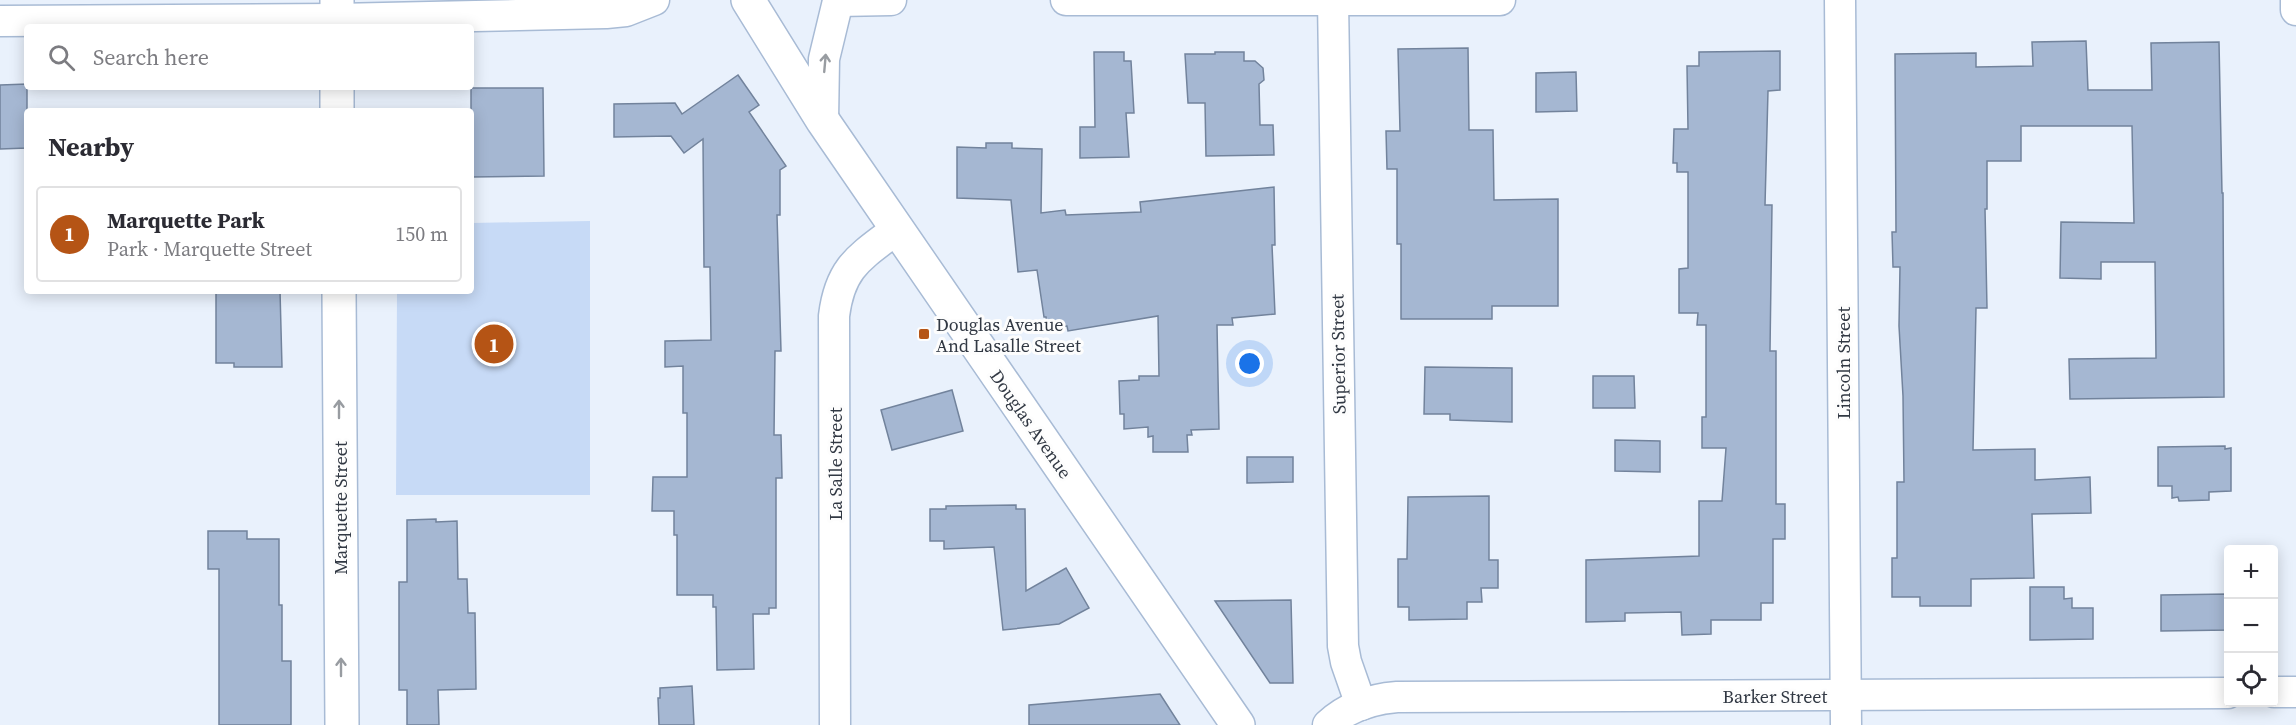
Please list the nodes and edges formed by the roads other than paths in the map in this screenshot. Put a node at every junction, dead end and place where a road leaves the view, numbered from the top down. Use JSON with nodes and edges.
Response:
{"nodes":[{"id":1,"x":654,"y":0,"type":"edge"},
{"id":2,"x":748,"y":0,"type":"edge"},
{"id":3,"x":838,"y":0,"type":"edge"},
{"id":4,"x":891,"y":0,"type":"edge"},
{"id":5,"x":1066,"y":0,"type":"edge"},
{"id":6,"x":1332,"y":0,"type":"edge"},
{"id":7,"x":1500,"y":0,"type":"edge"},
{"id":8,"x":1840,"y":0,"type":"edge"},
{"id":9,"x":2296,"y":0,"type":"edge"},
{"id":10,"x":2296,"y":10,"type":"edge"},
{"id":11,"x":337,"y":15,"type":"edge"},
{"id":12,"x":0,"y":21,"type":"edge"},
{"id":13,"x":337,"y":90,"type":"edge"},
{"id":14,"x":337,"y":108,"type":"edge"},
{"id":15,"x":823,"y":121,"type":"junction"},
{"id":16,"x":897,"y":229,"type":"junction"},
{"id":17,"x":339,"y":294,"type":"edge"},
{"id":18,"x":2278,"y":692,"type":"edge"},
{"id":19,"x":2296,"y":692,"type":"edge"},
{"id":20,"x":2224,"y":693,"type":"edge"},
{"id":21,"x":1846,"y":695,"type":"junction"},
{"id":22,"x":1361,"y":705,"type":"junction"},
{"id":23,"x":342,"y":725,"type":"edge"},
{"id":24,"x":835,"y":725,"type":"edge"},
{"id":25,"x":1238,"y":725,"type":"edge"},
{"id":26,"x":1328,"y":725,"type":"edge"},
{"id":27,"x":1846,"y":725,"type":"edge"}],
"edges":[{"from":1,"to":11,"type":"street"},
{"from":2,"to":15,"type":"main road","name":"Douglas Avenue"},
{"from":3,"to":4,"type":"street"},
{"from":15,"to":3,"type":"street","one_way":true},
{"from":5,"to":6,"type":"street"},
{"from":6,"to":7,"type":"street"},
{"from":6,"to":22,"type":"street","name":"Superior Street"},
{"from":8,"to":21,"type":"street","name":"Lincoln Street"},
{"from":9,"to":10,"type":"street"},
{"from":11,"to":12,"type":"street"},
{"from":13,"to":14,"type":"main road"},
{"from":15,"to":16,"type":"main road","name":"Douglas Avenue"},
{"from":16,"to":24,"type":"street","name":"La Salle Street"},
{"from":16,"to":25,"type":"main road","name":"Douglas Avenue"},
{"from":23,"to":17,"type":"main road","name":"Marquette Street","one_way":true},
{"from":18,"to":19,"type":"street"},
{"from":20,"to":21,"type":"street","name":"Barker Street"},
{"from":21,"to":22,"type":"street","name":"Barker Street"},
{"from":21,"to":27,"type":"street","name":"Lincoln Street"},
{"from":22,"to":26,"type":"street","name":"Barker Street"}]}
